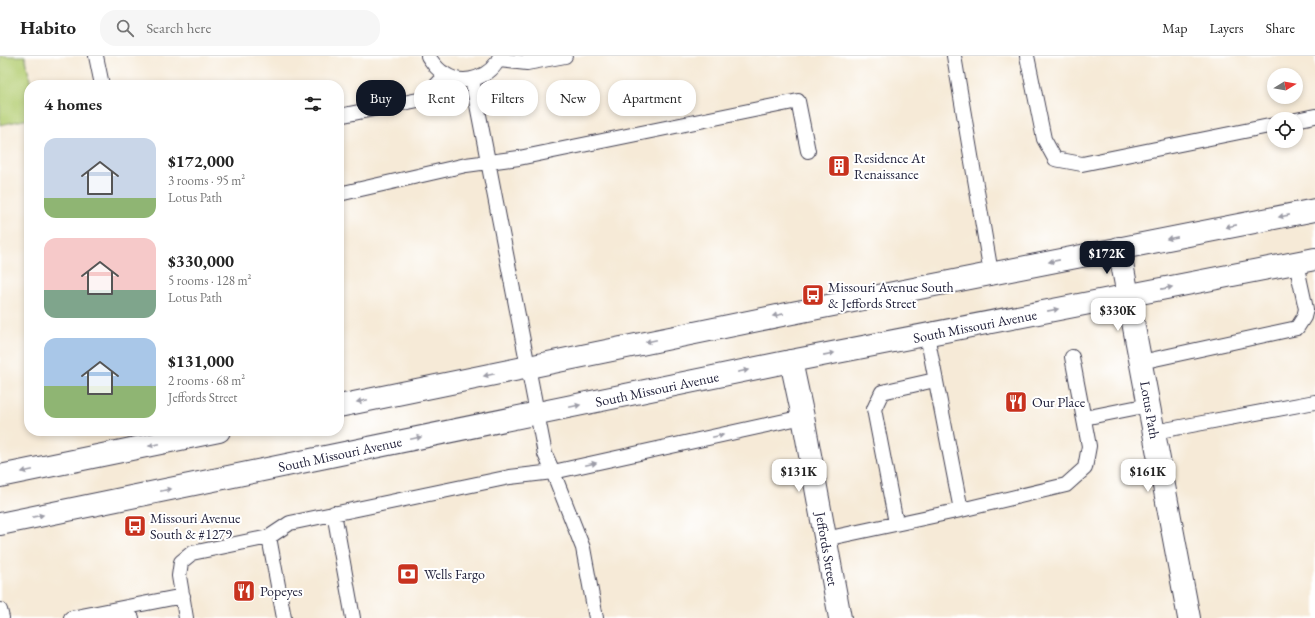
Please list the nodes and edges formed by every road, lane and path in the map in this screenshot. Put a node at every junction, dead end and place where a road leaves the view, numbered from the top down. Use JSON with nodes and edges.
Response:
{"nodes":[{"id":1,"x":96,"y":56,"type":"edge"},
{"id":2,"x":428,"y":56,"type":"edge"},
{"id":3,"x":565,"y":56,"type":"edge"},
{"id":4,"x":954,"y":56,"type":"edge"},
{"id":5,"x":1027,"y":56,"type":"edge"},
{"id":6,"x":499,"y":58,"type":"edge"},
{"id":7,"x":446,"y":75,"type":"junction"},
{"id":8,"x":472,"y":79,"type":"junction"},
{"id":9,"x":101,"y":80,"type":"edge"},
{"id":10,"x":344,"y":115,"type":"edge"},
{"id":11,"x":1315,"y":116,"type":"edge"},
{"id":12,"x":1303,"y":119,"type":"edge"},
{"id":13,"x":1267,"y":126,"type":"edge"},
{"id":14,"x":808,"y":151,"type":"dead end"},
{"id":15,"x":488,"y":162,"type":"junction"},
{"id":16,"x":344,"y":193,"type":"edge"},
{"id":17,"x":1315,"y":210,"type":"edge"},
{"id":18,"x":1120,"y":248,"type":"junction"},
{"id":19,"x":1306,"y":261,"type":"edge"},
{"id":20,"x":991,"y":273,"type":"junction"},
{"id":21,"x":1129,"y":295,"type":"junction"},
{"id":22,"x":927,"y":335,"type":"junction"},
{"id":23,"x":1072,"y":356,"type":"dead end"},
{"id":24,"x":791,"y":361,"type":"junction"},
{"id":25,"x":1141,"y":362,"type":"junction"},
{"id":26,"x":528,"y":367,"type":"junction"},
{"id":27,"x":935,"y":380,"type":"junction"},
{"id":28,"x":1315,"y":402,"type":"edge"},
{"id":29,"x":344,"y":405,"type":"edge"},
{"id":30,"x":1149,"y":405,"type":"junction"},
{"id":31,"x":536,"y":414,"type":"junction"},
{"id":32,"x":803,"y":418,"type":"junction"},
{"id":33,"x":1084,"y":418,"type":"junction"},
{"id":34,"x":1154,"y":432,"type":"junction"},
{"id":35,"x":196,"y":436,"type":"edge"},
{"id":36,"x":553,"y":472,"type":"junction"},
{"id":37,"x":0,"y":476,"type":"edge"},
{"id":38,"x":961,"y":510,"type":"junction"},
{"id":39,"x":334,"y":514,"type":"junction"},
{"id":40,"x":0,"y":524,"type":"edge"},
{"id":41,"x":896,"y":524,"type":"junction"},
{"id":42,"x":265,"y":538,"type":"junction"},
{"id":43,"x":825,"y":539,"type":"junction"},
{"id":44,"x":183,"y":596,"type":"junction"},
{"id":45,"x":0,"y":610,"type":"edge"},
{"id":46,"x":103,"y":616,"type":"edge"},
{"id":47,"x":2,"y":618,"type":"edge"},
{"id":48,"x":71,"y":618,"type":"edge"},
{"id":49,"x":132,"y":618,"type":"edge"},
{"id":50,"x":186,"y":618,"type":"edge"},
{"id":51,"x":275,"y":618,"type":"edge"},
{"id":52,"x":284,"y":618,"type":"edge"},
{"id":53,"x":353,"y":618,"type":"edge"},
{"id":54,"x":596,"y":618,"type":"edge"},
{"id":55,"x":840,"y":618,"type":"edge"},
{"id":56,"x":1189,"y":618,"type":"edge"}],
"edges":[{"from":1,"to":9,"type":"lane"},
{"from":2,"to":7,"type":"lane"},
{"from":3,"to":6,"type":"lane"},
{"from":4,"to":20,"type":"lane"},
{"from":5,"to":13,"type":"lane"},
{"from":6,"to":8,"type":"lane"},
{"from":7,"to":8,"type":"lane"},
{"from":7,"to":10,"type":"lane"},
{"from":8,"to":15,"type":"lane"},
{"from":11,"to":12,"type":"lane"},
{"from":14,"to":15,"type":"lane"},
{"from":15,"to":16,"type":"lane"},
{"from":15,"to":26,"type":"lane"},
{"from":17,"to":18,"type":"main road","one_way":true},
{"from":18,"to":20,"type":"main road","one_way":true},
{"from":18,"to":21,"type":"main road","name":"Lotus Path"},
{"from":21,"to":19,"type":"main road","name":"South Missouri Avenue","one_way":true},
{"from":19,"to":25,"type":"lane"},
{"from":20,"to":26,"type":"main road","one_way":true},
{"from":22,"to":21,"type":"main road","name":"South Missouri Avenue","one_way":true},
{"from":21,"to":25,"type":"main road","name":"Lotus Path"},
{"from":24,"to":22,"type":"main road","name":"South Missouri Avenue","one_way":true},
{"from":22,"to":27,"type":"lane"},
{"from":23,"to":33,"type":"lane"},
{"from":31,"to":24,"type":"main road","name":"South Missouri Avenue","one_way":true},
{"from":24,"to":32,"type":"main road","name":"Jeffords Street"},
{"from":25,"to":30,"type":"main road","name":"Lotus Path"},
{"from":26,"to":29,"type":"main road","one_way":true},
{"from":26,"to":31,"type":"lane"},
{"from":27,"to":38,"type":"lane"},
{"from":27,"to":41,"type":"lane"},
{"from":28,"to":34,"type":"lane"},
{"from":30,"to":33,"type":"lane"},
{"from":30,"to":34,"type":"main road","name":"Lotus Path"},
{"from":31,"to":36,"type":"lane"},
{"from":40,"to":31,"type":"main road","name":"South Missouri Avenue","one_way":true},
{"from":36,"to":32,"type":"lane","one_way":true},
{"from":32,"to":43,"type":"main road","name":"Jeffords Street"},
{"from":33,"to":38,"type":"lane"},
{"from":34,"to":56,"type":"main road","name":"Lotus Path"},
{"from":35,"to":37,"type":"main road","one_way":true},
{"from":36,"to":39,"type":"lane"},
{"from":36,"to":54,"type":"lane"},
{"from":38,"to":41,"type":"lane"},
{"from":39,"to":42,"type":"lane"},
{"from":39,"to":53,"type":"lane"},
{"from":41,"to":43,"type":"lane"},
{"from":42,"to":44,"type":"lane"},
{"from":42,"to":51,"type":"lane"},
{"from":42,"to":52,"type":"lane"},
{"from":43,"to":55,"type":"main road","name":"Jeffords Street"},
{"from":44,"to":46,"type":"lane"},
{"from":44,"to":50,"type":"lane"},
{"from":45,"to":47,"type":"lane"},
{"from":46,"to":48,"type":"lane"},
{"from":46,"to":49,"type":"lane"}]}
